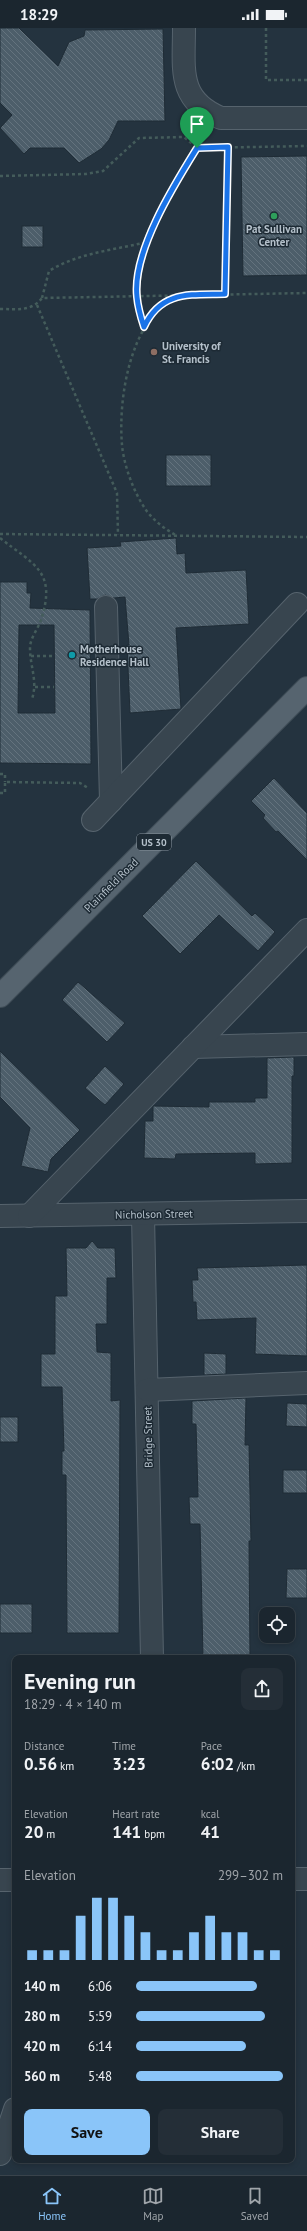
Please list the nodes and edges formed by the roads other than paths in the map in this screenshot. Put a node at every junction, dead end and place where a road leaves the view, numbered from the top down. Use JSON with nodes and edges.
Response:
{"nodes":[{"id":1,"x":184,"y":28,"type":"edge"},
{"id":2,"x":307,"y":118,"type":"edge"},
{"id":3,"x":297,"y":604,"type":"dead end"},
{"id":4,"x":106,"y":607,"type":"dead end"},
{"id":5,"x":307,"y":688,"type":"edge"},
{"id":6,"x":110,"y":802,"type":"junction"},
{"id":7,"x":93,"y":820,"type":"dead end"},
{"id":8,"x":307,"y":930,"type":"edge"},
{"id":9,"x":0,"y":996,"type":"edge"},
{"id":10,"x":307,"y":1044,"type":"edge"},
{"id":11,"x":193,"y":1047,"type":"junction"},
{"id":12,"x":307,"y":1211,"type":"edge"},
{"id":13,"x":143,"y":1215,"type":"junction"},
{"id":14,"x":0,"y":1216,"type":"edge"},
{"id":15,"x":29,"y":1216,"type":"junction"},
{"id":16,"x":307,"y":1383,"type":"edge"},
{"id":17,"x":147,"y":1390,"type":"junction"},
{"id":18,"x":152,"y":1655,"type":"edge"},
{"id":19,"x":295,"y":1879,"type":"edge"},
{"id":20,"x":307,"y":1879,"type":"edge"},
{"id":21,"x":0,"y":1880,"type":"edge"},
{"id":22,"x":12,"y":1880,"type":"edge"},
{"id":23,"x":12,"y":2118,"type":"edge"},
{"id":24,"x":0,"y":2154,"type":"edge"}],
"edges":[{"from":1,"to":2,"type":"street"},
{"from":3,"to":6,"type":"street"},
{"from":4,"to":6,"type":"street"},
{"from":5,"to":9,"type":"main road","name":"Plainfield Road","number":"US 30"},
{"from":6,"to":7,"type":"street"},
{"from":8,"to":11,"type":"street"},
{"from":10,"to":11,"type":"street"},
{"from":11,"to":15,"type":"street"},
{"from":12,"to":13,"type":"street","name":"Nicholson Street"},
{"from":13,"to":15,"type":"street","name":"Nicholson Street"},
{"from":13,"to":17,"type":"street","name":"Bridge Street"},
{"from":14,"to":15,"type":"street","name":"Nicholson Street"},
{"from":16,"to":17,"type":"street"},
{"from":17,"to":18,"type":"street","name":"Bridge Street"},
{"from":19,"to":20,"type":"street"},
{"from":21,"to":22,"type":"street"},
{"from":23,"to":24,"type":"street"}]}
